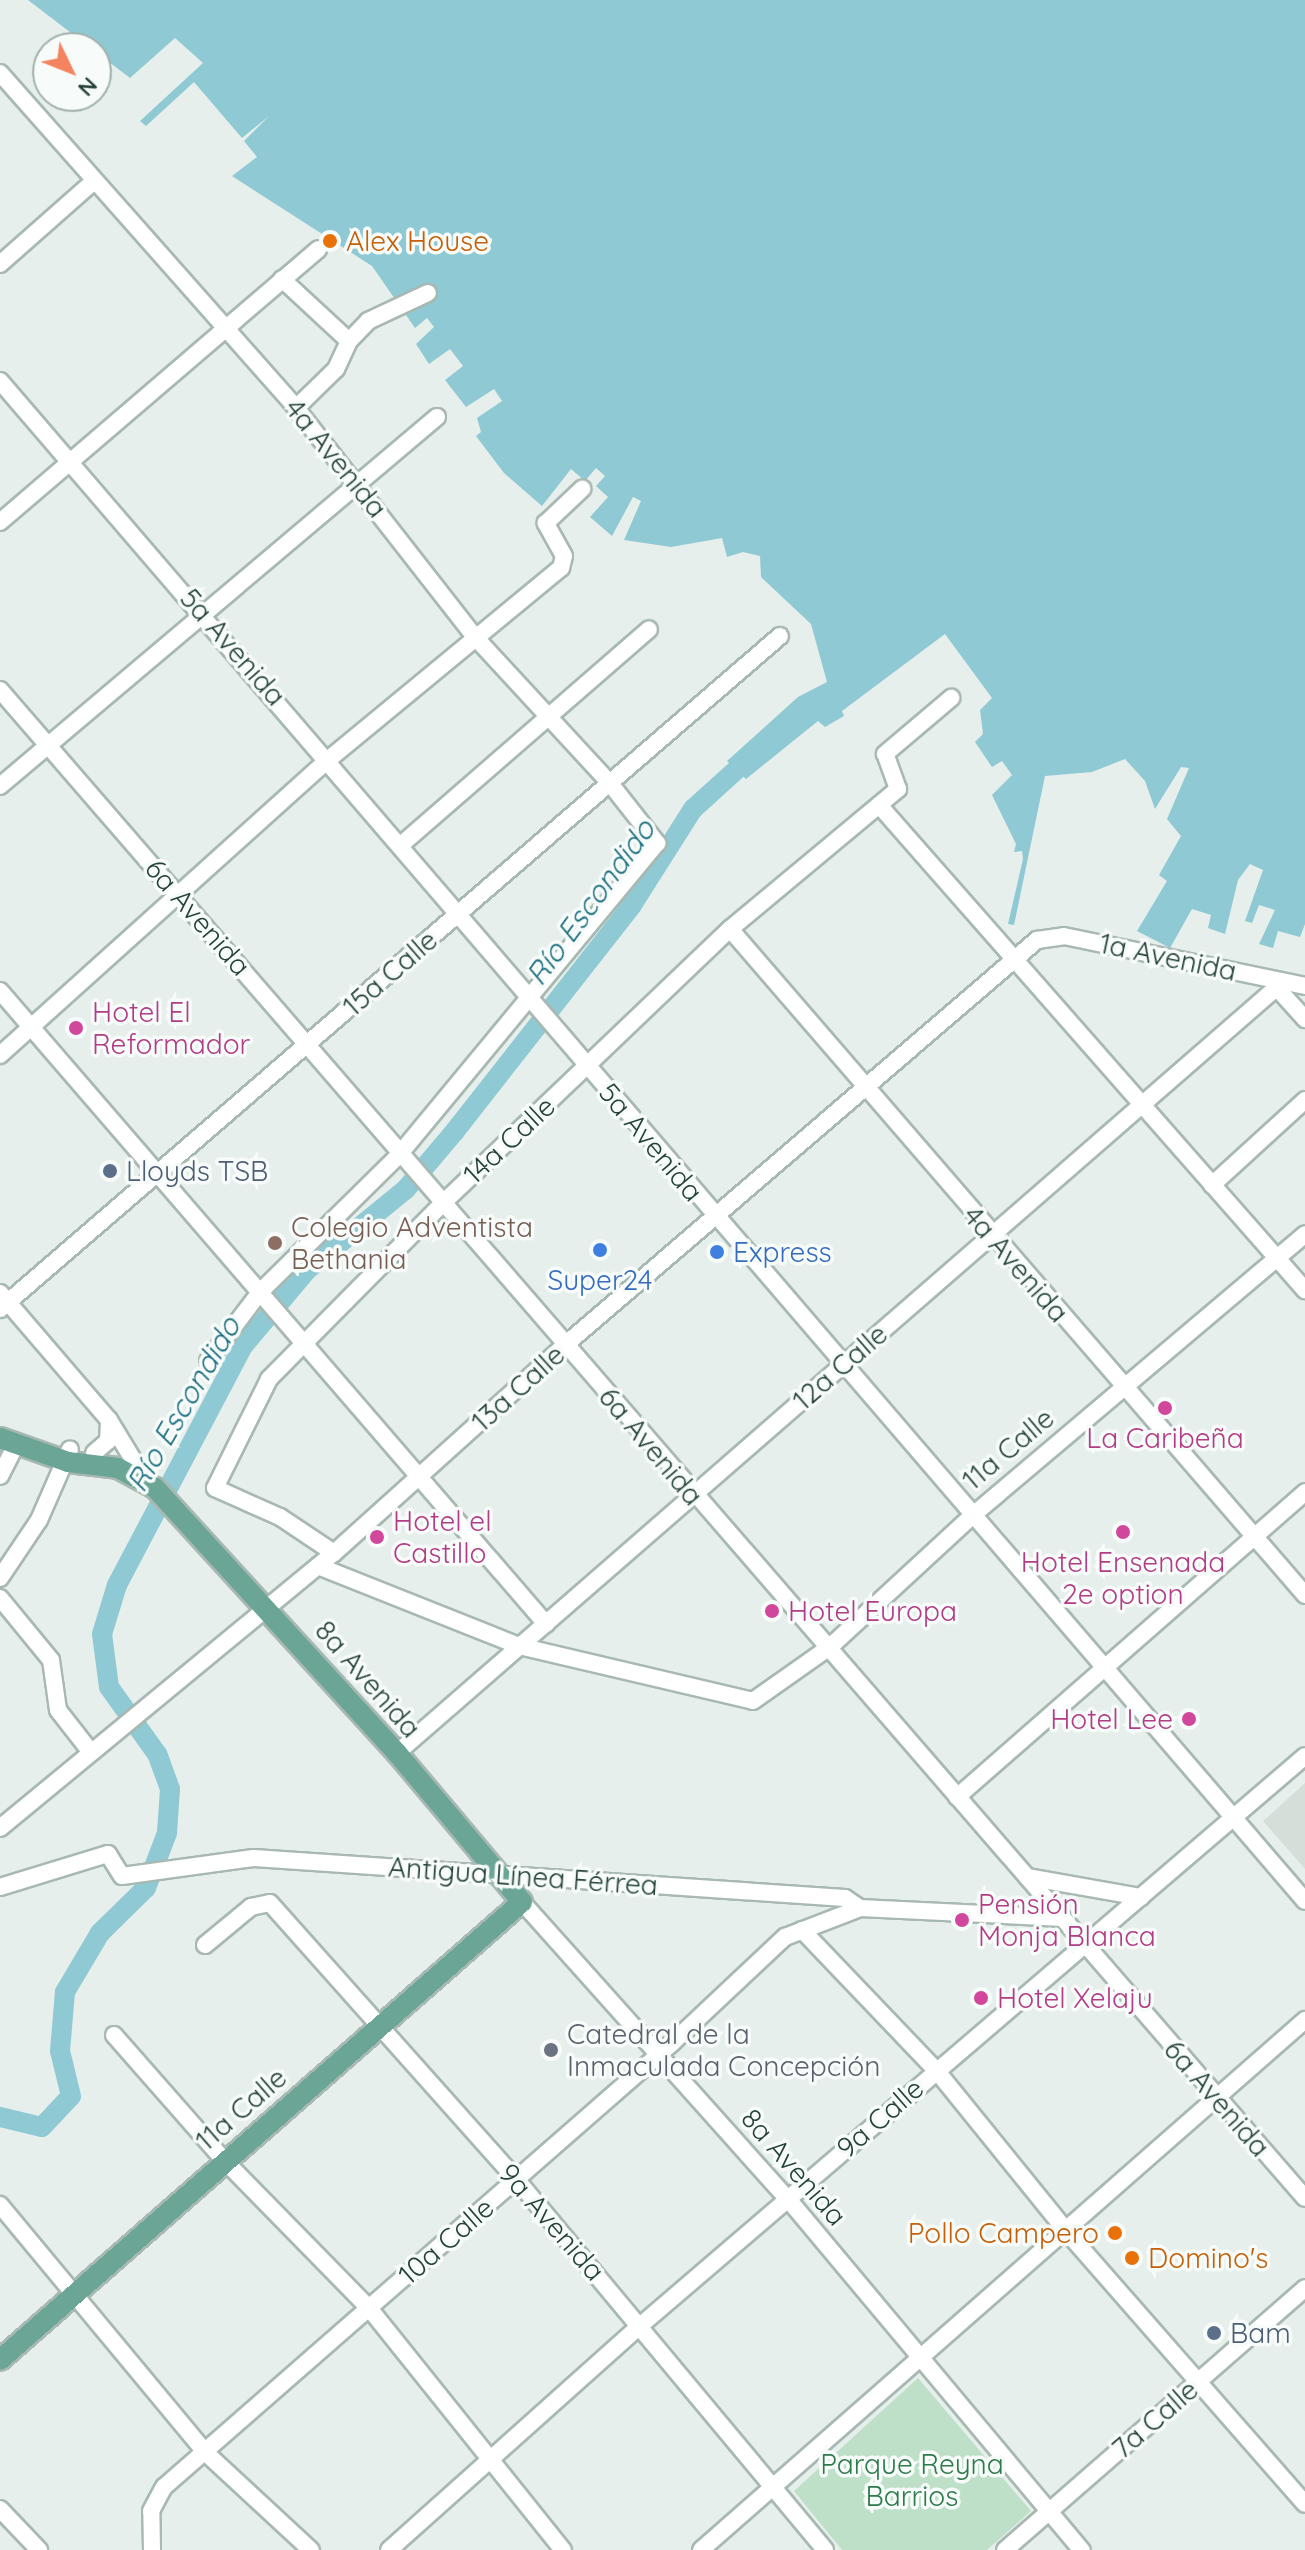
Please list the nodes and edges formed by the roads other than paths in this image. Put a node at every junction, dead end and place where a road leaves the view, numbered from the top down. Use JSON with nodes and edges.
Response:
{"nodes":[{"id":1,"x":0,"y":73,"type":"edge"},
{"id":2,"x":94,"y":181,"type":"junction"},
{"id":3,"x":318,"y":249,"type":"dead end"},
{"id":4,"x":0,"y":264,"type":"edge"},
{"id":5,"x":282,"y":279,"type":"junction"},
{"id":6,"x":428,"y":293,"type":"dead end"},
{"id":7,"x":226,"y":327,"type":"junction"},
{"id":8,"x":349,"y":341,"type":"junction"},
{"id":9,"x":0,"y":381,"type":"edge"},
{"id":10,"x":296,"y":408,"type":"junction"},
{"id":11,"x":437,"y":417,"type":"dead end"},
{"id":12,"x":71,"y":463,"type":"junction"},
{"id":13,"x":359,"y":485,"type":"junction"},
{"id":14,"x":582,"y":489,"type":"dead end"},
{"id":15,"x":0,"y":522,"type":"edge"},
{"id":16,"x":203,"y":612,"type":"junction"},
{"id":17,"x":649,"y":629,"type":"dead end"},
{"id":18,"x":780,"y":636,"type":"dead end"},
{"id":19,"x":475,"y":637,"type":"junction"},
{"id":20,"x":0,"y":690,"type":"edge"},
{"id":21,"x":951,"y":698,"type":"dead end"},
{"id":22,"x":550,"y":719,"type":"junction"},
{"id":23,"x":47,"y":745,"type":"junction"},
{"id":24,"x":329,"y":759,"type":"junction"},
{"id":25,"x":609,"y":782,"type":"junction"},
{"id":26,"x":0,"y":786,"type":"edge"},
{"id":27,"x":879,"y":805,"type":"junction"},
{"id":28,"x":402,"y":844,"type":"junction"},
{"id":29,"x":177,"y":892,"type":"junction"},
{"id":30,"x":461,"y":912,"type":"junction"},
{"id":31,"x":730,"y":929,"type":"junction"},
{"id":32,"x":1032,"y":943,"type":"joint"},
{"id":33,"x":1012,"y":961,"type":"junction"},
{"id":34,"x":1280,"y":985,"type":"junction"},
{"id":35,"x":1305,"y":986,"type":"edge"},
{"id":36,"x":0,"y":991,"type":"edge"},
{"id":37,"x":533,"y":1000,"type":"junction"},
{"id":38,"x":1305,"y":1019,"type":"edge"},
{"id":39,"x":31,"y":1028,"type":"junction"},
{"id":40,"x":307,"y":1045,"type":"junction"},
{"id":41,"x":0,"y":1055,"type":"edge"},
{"id":42,"x":588,"y":1066,"type":"junction"},
{"id":43,"x":863,"y":1088,"type":"junction"},
{"id":44,"x":1305,"y":1100,"type":"edge"},
{"id":45,"x":1147,"y":1105,"type":"junction"},
{"id":46,"x":401,"y":1155,"type":"junction"},
{"id":47,"x":158,"y":1176,"type":"junction"},
{"id":48,"x":1212,"y":1185,"type":"junction"},
{"id":49,"x":440,"y":1199,"type":"junction"},
{"id":50,"x":716,"y":1220,"type":"junction"},
{"id":51,"x":1305,"y":1234,"type":"edge"},
{"id":52,"x":992,"y":1236,"type":"junction"},
{"id":53,"x":1278,"y":1256,"type":"junction"},
{"id":54,"x":1305,"y":1290,"type":"edge"},
{"id":55,"x":263,"y":1295,"type":"junction"},
{"id":56,"x":3,"y":1302,"type":"edge"},
{"id":57,"x":302,"y":1341,"type":"junction"},
{"id":58,"x":565,"y":1345,"type":"junction"},
{"id":59,"x":208,"y":1361,"type":"dead end"},
{"id":60,"x":844,"y":1364,"type":"junction"},
{"id":61,"x":1123,"y":1387,"type":"junction"},
{"id":62,"x":109,"y":1420,"type":"junction"},
{"id":63,"x":0,"y":1423,"type":"edge"},
{"id":64,"x":8,"y":1442,"type":"edge"},
{"id":65,"x":94,"y":1453,"type":"junction"},
{"id":66,"x":69,"y":1456,"type":"junction"},
{"id":67,"x":137,"y":1466,"type":"junction"},
{"id":68,"x":0,"y":1476,"type":"edge"},
{"id":69,"x":421,"y":1477,"type":"junction"},
{"id":70,"x":159,"y":1484,"type":"junction"},
{"id":71,"x":1305,"y":1492,"type":"edge"},
{"id":72,"x":692,"y":1496,"type":"junction"},
{"id":73,"x":973,"y":1515,"type":"junction"},
{"id":74,"x":1253,"y":1536,"type":"junction"},
{"id":75,"x":334,"y":1553,"type":"junction"},
{"id":76,"x":318,"y":1566,"type":"junction"},
{"id":77,"x":0,"y":1578,"type":"edge"},
{"id":78,"x":1305,"y":1595,"type":"edge"},
{"id":79,"x":0,"y":1598,"type":"edge"},
{"id":80,"x":269,"y":1609,"type":"junction"},
{"id":81,"x":546,"y":1624,"type":"junction"},
{"id":82,"x":519,"y":1646,"type":"junction"},
{"id":83,"x":831,"y":1646,"type":"junction"},
{"id":84,"x":1106,"y":1666,"type":"junction"},
{"id":85,"x":93,"y":1748,"type":"junction"},
{"id":86,"x":397,"y":1753,"type":"junction"},
{"id":87,"x":1305,"y":1756,"type":"edge"},
{"id":88,"x":957,"y":1797,"type":"junction"},
{"id":89,"x":1234,"y":1817,"type":"junction"},
{"id":90,"x":0,"y":1828,"type":"edge"},
{"id":91,"x":498,"y":1877,"type":"junction"},
{"id":92,"x":1027,"y":1877,"type":"junction"},
{"id":93,"x":0,"y":1887,"type":"edge"},
{"id":94,"x":1141,"y":1897,"type":"junction"},
{"id":95,"x":1305,"y":1901,"type":"edge"},
{"id":96,"x":522,"y":1902,"type":"junction"},
{"id":97,"x":860,"y":1908,"type":"junction"},
{"id":98,"x":1063,"y":1918,"type":"junction"},
{"id":99,"x":802,"y":1930,"type":"junction"},
{"id":100,"x":1085,"y":1944,"type":"junction"},
{"id":101,"x":205,"y":1945,"type":"dead end"},
{"id":102,"x":1305,"y":2020,"type":"edge"},
{"id":103,"x":381,"y":2025,"type":"junction"},
{"id":104,"x":114,"y":2035,"type":"dead end"},
{"id":105,"x":656,"y":2056,"type":"junction"},
{"id":106,"x":936,"y":2070,"type":"junction"},
{"id":107,"x":1217,"y":2099,"type":"junction"},
{"id":108,"x":224,"y":2160,"type":"junction"},
{"id":109,"x":517,"y":2180,"type":"junction"},
{"id":110,"x":1305,"y":2198,"type":"edge"},
{"id":111,"x":788,"y":2199,"type":"junction"},
{"id":112,"x":0,"y":2205,"type":"edge"},
{"id":113,"x":1067,"y":2232,"type":"junction"},
{"id":114,"x":1305,"y":2288,"type":"edge"},
{"id":115,"x":77,"y":2293,"type":"junction"},
{"id":116,"x":369,"y":2308,"type":"junction"},
{"id":117,"x":641,"y":2325,"type":"junction"},
{"id":118,"x":0,"y":2360,"type":"edge"},
{"id":119,"x":921,"y":2361,"type":"junction"},
{"id":120,"x":1200,"y":2380,"type":"junction"},
{"id":121,"x":205,"y":2452,"type":"junction"},
{"id":122,"x":489,"y":2460,"type":"junction"},
{"id":123,"x":772,"y":2488,"type":"junction"},
{"id":124,"x":1305,"y":2504,"type":"edge"},
{"id":125,"x":0,"y":2509,"type":"edge"},
{"id":126,"x":1049,"y":2511,"type":"junction"},
{"id":127,"x":39,"y":2550,"type":"edge"},
{"id":128,"x":152,"y":2550,"type":"edge"},
{"id":129,"x":311,"y":2550,"type":"edge"},
{"id":130,"x":389,"y":2550,"type":"edge"},
{"id":131,"x":563,"y":2550,"type":"edge"},
{"id":132,"x":701,"y":2550,"type":"edge"},
{"id":133,"x":825,"y":2550,"type":"edge"},
{"id":134,"x":1005,"y":2550,"type":"edge"},
{"id":135,"x":1082,"y":2550,"type":"edge"}],
"edges":[{"from":1,"to":2,"type":"street","name":"4a Avenida"},
{"from":2,"to":4,"type":"street"},
{"from":2,"to":7,"type":"street","name":"4a Avenida"},
{"from":3,"to":5,"type":"street"},
{"from":5,"to":7,"type":"street"},
{"from":5,"to":8,"type":"street"},
{"from":6,"to":8,"type":"street"},
{"from":7,"to":10,"type":"street","name":"4a Avenida"},
{"from":7,"to":12,"type":"street"},
{"from":8,"to":10,"type":"street"},
{"from":9,"to":12,"type":"street","name":"5a Avenida"},
{"from":10,"to":13,"type":"street","name":"4a Avenida"},
{"from":11,"to":13,"type":"street"},
{"from":12,"to":15,"type":"street"},
{"from":12,"to":16,"type":"street","name":"5a Avenida"},
{"from":13,"to":16,"type":"street"},
{"from":13,"to":19,"type":"street","name":"4a Avenida"},
{"from":14,"to":19,"type":"street"},
{"from":16,"to":23,"type":"street"},
{"from":16,"to":24,"type":"street","name":"5a Avenida"},
{"from":17,"to":22,"type":"street"},
{"from":18,"to":25,"type":"street","name":"15a Calle"},
{"from":19,"to":22,"type":"street","name":"4a Avenida"},
{"from":19,"to":24,"type":"street"},
{"from":20,"to":23,"type":"street","name":"6a Avenida"},
{"from":21,"to":27,"type":"street","name":"14a Calle"},
{"from":22,"to":25,"type":"street","name":"4a Avenida"},
{"from":22,"to":28,"type":"street"},
{"from":23,"to":26,"type":"street"},
{"from":23,"to":29,"type":"street","name":"6a Avenida"},
{"from":24,"to":28,"type":"street","name":"5a Avenida"},
{"from":24,"to":29,"type":"street"},
{"from":25,"to":30,"type":"street","name":"15a Calle"},
{"from":25,"to":37,"type":"street","name":"4a Avenida"},
{"from":27,"to":31,"type":"street","name":"14a Calle"},
{"from":27,"to":33,"type":"street"},
{"from":28,"to":30,"type":"street","name":"5a Avenida"},
{"from":29,"to":39,"type":"street"},
{"from":29,"to":40,"type":"street","name":"6a Avenida"},
{"from":30,"to":37,"type":"street","name":"5a Avenida"},
{"from":30,"to":40,"type":"street","name":"15a Calle"},
{"from":31,"to":42,"type":"street","name":"14a Calle"},
{"from":31,"to":43,"type":"street","name":"4a Avenida"},
{"from":32,"to":33,"type":"street","name":"13a Calle"},
{"from":32,"to":34,"type":"street","name":"1a Avenida"},
{"from":33,"to":43,"type":"street","name":"13a Calle"},
{"from":33,"to":45,"type":"street"},
{"from":34,"to":35,"type":"street","name":"1a Avenida"},
{"from":34,"to":38,"type":"street"},
{"from":34,"to":45,"type":"street","name":"12a Calle"},
{"from":36,"to":39,"type":"street"},
{"from":37,"to":42,"type":"street","name":"5a Avenida"},
{"from":37,"to":46,"type":"street"},
{"from":39,"to":41,"type":"street"},
{"from":39,"to":47,"type":"street"},
{"from":40,"to":46,"type":"street","name":"6a Avenida"},
{"from":40,"to":47,"type":"street","name":"15a Calle"},
{"from":42,"to":49,"type":"street","name":"14a Calle"},
{"from":42,"to":50,"type":"street","name":"5a Avenida"},
{"from":43,"to":50,"type":"street","name":"13a Calle"},
{"from":43,"to":52,"type":"street","name":"4a Avenida"},
{"from":44,"to":48,"type":"street"},
{"from":45,"to":48,"type":"street"},
{"from":45,"to":52,"type":"street","name":"12a Calle"},
{"from":46,"to":49,"type":"street","name":"6a Avenida"},
{"from":46,"to":55,"type":"street"},
{"from":47,"to":55,"type":"street"},
{"from":47,"to":56,"type":"street","name":"15a Calle"},
{"from":48,"to":53,"type":"street"},
{"from":49,"to":57,"type":"street","name":"14a Calle"},
{"from":49,"to":58,"type":"street","name":"6a Avenida"},
{"from":50,"to":58,"type":"street","name":"13a Calle"},
{"from":50,"to":60,"type":"street","name":"5a Avenida"},
{"from":51,"to":53,"type":"street","name":"11a Calle"},
{"from":52,"to":60,"type":"street","name":"12a Calle"},
{"from":52,"to":61,"type":"street","name":"4a Avenida"},
{"from":53,"to":54,"type":"street"},
{"from":53,"to":61,"type":"street","name":"11a Calle"},
{"from":55,"to":57,"type":"street"},
{"from":55,"to":59,"type":"street"},
{"from":56,"to":62,"type":"street","name":"8a Avenida"},
{"from":57,"to":69,"type":"street"},
{"from":57,"to":75,"type":"street","name":"14a Calle"},
{"from":58,"to":69,"type":"street","name":"13a Calle"},
{"from":58,"to":72,"type":"street","name":"6a Avenida"},
{"from":60,"to":72,"type":"street","name":"12a Calle"},
{"from":60,"to":73,"type":"street","name":"5a Avenida"},
{"from":61,"to":73,"type":"street","name":"11a Calle"},
{"from":61,"to":74,"type":"street","name":"4a Avenida"},
{"from":62,"to":65,"type":"street"},
{"from":62,"to":67,"type":"street","name":"8a Avenida"},
{"from":63,"to":66,"type":"main road"},
{"from":64,"to":66,"type":"main road"},
{"from":64,"to":68,"type":"street"},
{"from":65,"to":66,"type":"main road","name":"8a Avenida"},
{"from":65,"to":67,"type":"main road","name":"8a Avenida"},
{"from":66,"to":70,"type":"main road","name":"8a Avenida"},
{"from":66,"to":77,"type":"street"},
{"from":67,"to":70,"type":"main road","name":"8a Avenida"},
{"from":69,"to":75,"type":"street","name":"13a Calle"},
{"from":69,"to":81,"type":"street"},
{"from":70,"to":80,"type":"main road","name":"8a Avenida"},
{"from":71,"to":74,"type":"street"},
{"from":72,"to":81,"type":"street","name":"12a Calle"},
{"from":72,"to":83,"type":"street","name":"6a Avenida"},
{"from":73,"to":83,"type":"street","name":"11a Calle"},
{"from":73,"to":84,"type":"street","name":"5a Avenida"},
{"from":74,"to":78,"type":"street","name":"4a Avenida"},
{"from":74,"to":84,"type":"street"},
{"from":75,"to":76,"type":"street","name":"13a Calle"},
{"from":76,"to":80,"type":"street","name":"13a Calle"},
{"from":76,"to":82,"type":"street"},
{"from":79,"to":85,"type":"street"},
{"from":80,"to":85,"type":"street","name":"13a Calle"},
{"from":80,"to":86,"type":"main road","name":"8a Avenida"},
{"from":81,"to":82,"type":"street","name":"12a Calle"},
{"from":82,"to":83,"type":"street","name":"11a Calle"},
{"from":82,"to":86,"type":"street","name":"12a Calle"},
{"from":83,"to":88,"type":"street","name":"6a Avenida"},
{"from":84,"to":88,"type":"street"},
{"from":84,"to":89,"type":"street","name":"5a Avenida"},
{"from":85,"to":90,"type":"street","name":"13a Calle"},
{"from":86,"to":91,"type":"main road","name":"8a Avenida"},
{"from":87,"to":89,"type":"street","name":"9a Calle"},
{"from":88,"to":92,"type":"street","name":"6a Avenida"},
{"from":89,"to":94,"type":"street","name":"9a Calle"},
{"from":89,"to":95,"type":"street","name":"5a Avenida"},
{"from":91,"to":93,"type":"street","name":"Antigua Línea Férrea"},
{"from":91,"to":96,"type":"main road","name":"8a Avenida"},
{"from":91,"to":97,"type":"street","name":"Antigua Línea Férrea"},
{"from":92,"to":94,"type":"street"},
{"from":92,"to":98,"type":"street","name":"6a Avenida"},
{"from":94,"to":100,"type":"street","name":"9a Calle"},
{"from":96,"to":103,"type":"main road","name":"11a Calle"},
{"from":96,"to":105,"type":"street","name":"8a Avenida"},
{"from":97,"to":98,"type":"street","name":"Antigua Línea Férrea"},
{"from":97,"to":99,"type":"street","name":"10a Calle"},
{"from":98,"to":100,"type":"street","name":"6a Avenida"},
{"from":99,"to":105,"type":"street","name":"10a Calle"},
{"from":99,"to":106,"type":"street"},
{"from":100,"to":106,"type":"street","name":"9a Calle"},
{"from":100,"to":107,"type":"street","name":"6a Avenida"},
{"from":101,"to":103,"type":"street","name":"9a Avenida"},
{"from":102,"to":107,"type":"street"},
{"from":103,"to":108,"type":"main road","name":"11a Calle"},
{"from":103,"to":109,"type":"street","name":"9a Avenida"},
{"from":104,"to":108,"type":"street"},
{"from":105,"to":109,"type":"street","name":"10a Calle"},
{"from":105,"to":111,"type":"street","name":"8a Avenida"},
{"from":106,"to":111,"type":"street","name":"9a Calle"},
{"from":106,"to":113,"type":"street"},
{"from":107,"to":110,"type":"street","name":"6a Avenida"},
{"from":107,"to":113,"type":"street"},
{"from":108,"to":115,"type":"main road","name":"11a Calle"},
{"from":108,"to":116,"type":"street"},
{"from":109,"to":116,"type":"street","name":"10a Calle"},
{"from":109,"to":117,"type":"street","name":"9a Avenida"},
{"from":111,"to":117,"type":"street","name":"9a Calle"},
{"from":111,"to":119,"type":"street","name":"8a Avenida"},
{"from":112,"to":115,"type":"street"},
{"from":113,"to":119,"type":"street"},
{"from":113,"to":120,"type":"street"},
{"from":114,"to":120,"type":"street","name":"7a Calle"},
{"from":115,"to":118,"type":"main road","name":"11a Calle"},
{"from":115,"to":121,"type":"street"},
{"from":116,"to":121,"type":"street","name":"10a Calle"},
{"from":116,"to":122,"type":"street"},
{"from":117,"to":122,"type":"street","name":"9a Calle"},
{"from":117,"to":123,"type":"street","name":"9a Avenida"},
{"from":119,"to":123,"type":"street"},
{"from":119,"to":126,"type":"street","name":"8a Avenida"},
{"from":120,"to":124,"type":"street"},
{"from":120,"to":126,"type":"street","name":"7a Calle"},
{"from":121,"to":128,"type":"street","name":"10a Calle"},
{"from":121,"to":129,"type":"street"},
{"from":122,"to":130,"type":"street","name":"9a Calle"},
{"from":122,"to":131,"type":"street"},
{"from":123,"to":132,"type":"street"},
{"from":123,"to":133,"type":"street","name":"9a Avenida"},
{"from":125,"to":127,"type":"street"},
{"from":126,"to":134,"type":"street","name":"7a Calle"},
{"from":126,"to":135,"type":"street","name":"8a Avenida"}]}
